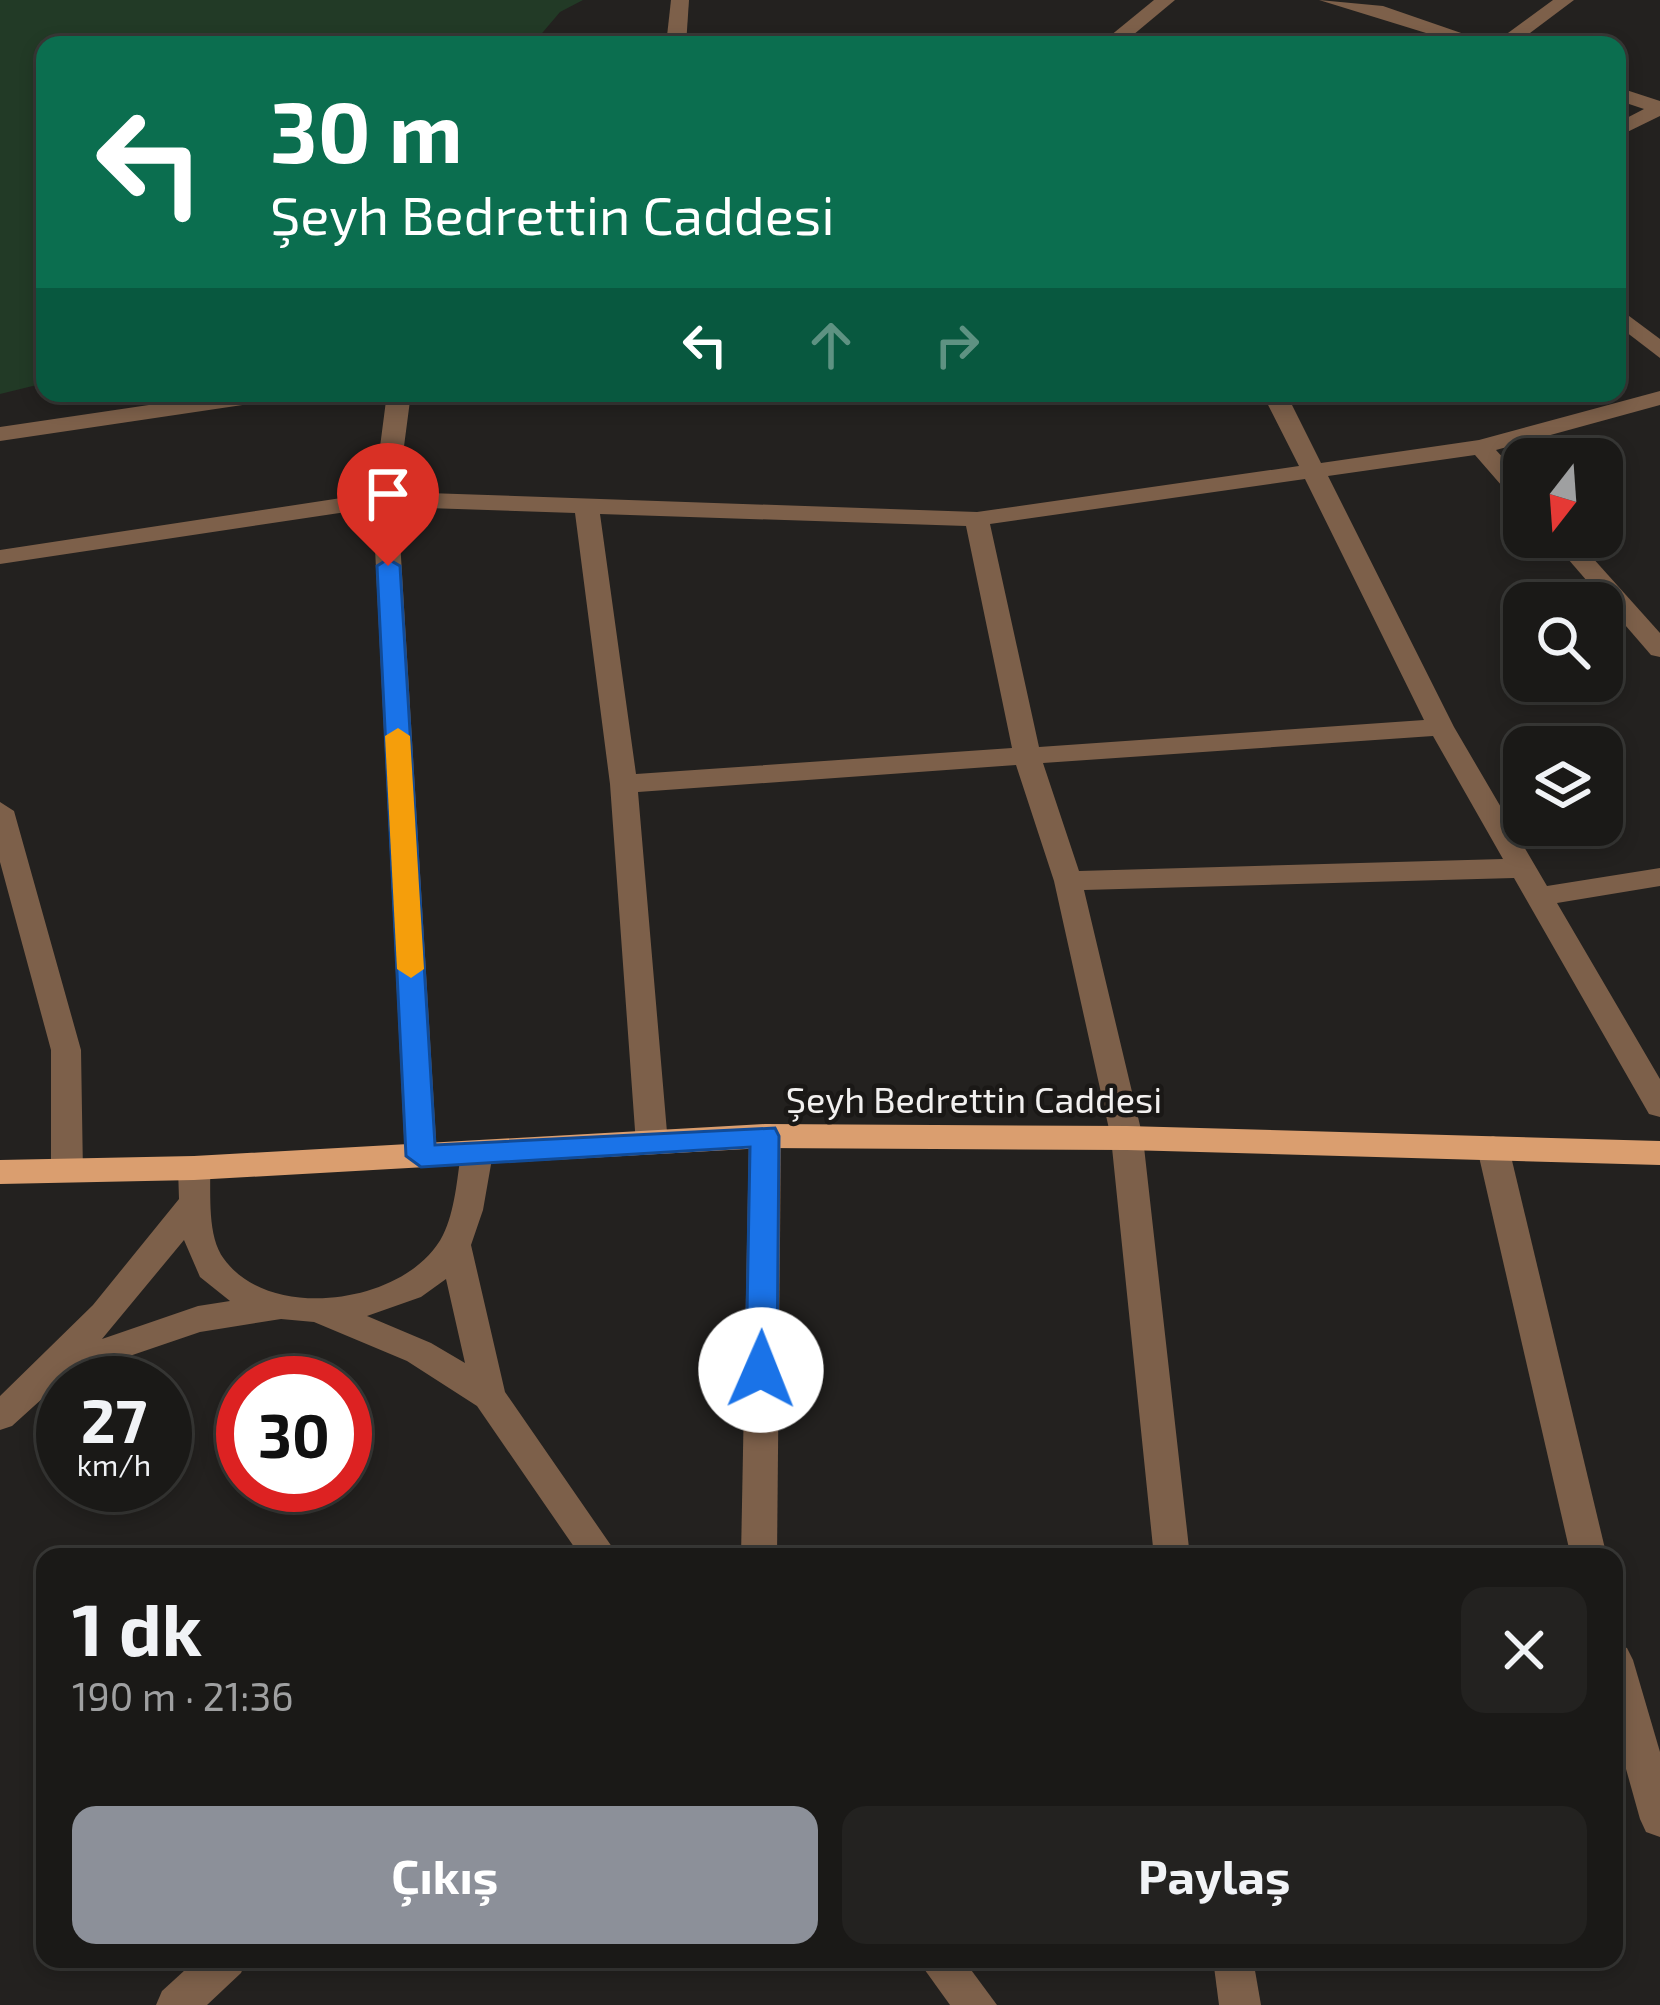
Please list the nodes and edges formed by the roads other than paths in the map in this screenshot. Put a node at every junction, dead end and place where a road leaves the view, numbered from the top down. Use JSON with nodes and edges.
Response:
{"nodes":[{"id":1,"x":680,"y":0,"type":"edge"},
{"id":2,"x":1166,"y":0,"type":"edge"},
{"id":3,"x":1328,"y":0,"type":"edge"},
{"id":4,"x":1565,"y":0,"type":"edge"},
{"id":5,"x":1381,"y":5,"type":"edge"},
{"id":6,"x":677,"y":36,"type":"edge"},
{"id":7,"x":1120,"y":36,"type":"edge"},
{"id":8,"x":1461,"y":36,"type":"edge"},
{"id":9,"x":1515,"y":36,"type":"edge"},
{"id":10,"x":1626,"y":96,"type":"edge"},
{"id":11,"x":1660,"y":108,"type":"edge"},
{"id":12,"x":1626,"y":126,"type":"edge"},
{"id":13,"x":1626,"y":322,"type":"edge"},
{"id":14,"x":1660,"y":351,"type":"edge"},
{"id":15,"x":1660,"y":398,"type":"edge"},
{"id":16,"x":216,"y":402,"type":"edge"},
{"id":17,"x":398,"y":402,"type":"edge"},
{"id":18,"x":1279,"y":402,"type":"edge"},
{"id":19,"x":0,"y":434,"type":"edge"},
{"id":20,"x":1481,"y":447,"type":"junction"},
{"id":21,"x":1314,"y":470,"type":"junction"},
{"id":22,"x":1503,"y":472,"type":"edge"},
{"id":23,"x":386,"y":499,"type":"junction"},
{"id":24,"x":587,"y":509,"type":"junction"},
{"id":25,"x":977,"y":518,"type":"junction"},
{"id":26,"x":0,"y":557,"type":"edge"},
{"id":27,"x":1580,"y":558,"type":"edge"},
{"id":28,"x":1660,"y":649,"type":"edge"},
{"id":29,"x":1441,"y":727,"type":"junction"},
{"id":30,"x":1027,"y":756,"type":"junction"},
{"id":31,"x":624,"y":784,"type":"junction"},
{"id":32,"x":0,"y":811,"type":"edge"},
{"id":33,"x":1519,"y":868,"type":"junction"},
{"id":34,"x":1660,"y":878,"type":"edge"},
{"id":35,"x":1068,"y":881,"type":"junction"},
{"id":36,"x":1538,"y":897,"type":"junction"},
{"id":37,"x":1660,"y":1106,"type":"edge"},
{"id":38,"x":765,"y":1136,"type":"junction"},
{"id":39,"x":1127,"y":1138,"type":"junction"},
{"id":40,"x":652,"y":1144,"type":"junction"},
{"id":41,"x":1493,"y":1148,"type":"junction"},
{"id":42,"x":477,"y":1153,"type":"junction"},
{"id":43,"x":1660,"y":1153,"type":"edge"},
{"id":44,"x":421,"y":1156,"type":"junction"},
{"id":45,"x":0,"y":1172,"type":"edge"},
{"id":46,"x":67,"y":1174,"type":"junction"},
{"id":47,"x":195,"y":1184,"type":"junction"},
{"id":48,"x":455,"y":1246,"type":"junction"},
{"id":49,"x":278,"y":1307,"type":"junction"},
{"id":50,"x":322,"y":1312,"type":"junction"},
{"id":51,"x":69,"y":1356,"type":"edge"},
{"id":52,"x":90,"y":1356,"type":"edge"},
{"id":53,"x":36,"y":1386,"type":"edge"},
{"id":54,"x":489,"y":1396,"type":"junction"},
{"id":55,"x":0,"y":1416,"type":"edge"},
{"id":56,"x":595,"y":1548,"type":"edge"},
{"id":57,"x":759,"y":1548,"type":"edge"},
{"id":58,"x":1171,"y":1548,"type":"edge"},
{"id":59,"x":1587,"y":1548,"type":"edge"},
{"id":60,"x":1623,"y":1691,"type":"edge"},
{"id":61,"x":1660,"y":1819,"type":"edge"},
{"id":62,"x":217,"y":1968,"type":"edge"},
{"id":63,"x":945,"y":1968,"type":"edge"},
{"id":64,"x":1234,"y":1968,"type":"edge"},
{"id":65,"x":177,"y":2005,"type":"edge"},
{"id":66,"x":976,"y":2005,"type":"edge"},
{"id":67,"x":1240,"y":2005,"type":"edge"}],
"edges":[{"from":1,"to":6,"type":"street"},
{"from":2,"to":7,"type":"street"},
{"from":3,"to":5,"type":"street"},
{"from":4,"to":9,"type":"street"},
{"from":5,"to":8,"type":"street"},
{"from":10,"to":11,"type":"street"},
{"from":11,"to":12,"type":"street"},
{"from":13,"to":14,"type":"street"},
{"from":15,"to":20,"type":"street"},
{"from":16,"to":19,"type":"street"},
{"from":17,"to":23,"type":"street"},
{"from":18,"to":21,"type":"street"},
{"from":20,"to":21,"type":"street"},
{"from":20,"to":22,"type":"street"},
{"from":21,"to":25,"type":"street"},
{"from":21,"to":29,"type":"street"},
{"from":23,"to":24,"type":"street"},
{"from":23,"to":26,"type":"street"},
{"from":23,"to":44,"type":"street"},
{"from":24,"to":25,"type":"street"},
{"from":24,"to":31,"type":"street"},
{"from":25,"to":30,"type":"street"},
{"from":27,"to":28,"type":"street"},
{"from":29,"to":30,"type":"street"},
{"from":29,"to":33,"type":"street"},
{"from":30,"to":31,"type":"street"},
{"from":30,"to":35,"type":"street"},
{"from":31,"to":40,"type":"street"},
{"from":32,"to":46,"type":"street"},
{"from":33,"to":35,"type":"street"},
{"from":33,"to":36,"type":"street"},
{"from":34,"to":36,"type":"street"},
{"from":35,"to":39,"type":"street"},
{"from":36,"to":37,"type":"street"},
{"from":38,"to":39,"type":"main road","name":"Şeyh Bedrettin Caddesi"},
{"from":38,"to":40,"type":"main road","name":"Şeyh Bedrettin Caddesi"},
{"from":38,"to":57,"type":"street"},
{"from":39,"to":41,"type":"main road","name":"Şeyh Bedrettin Caddesi"},
{"from":39,"to":58,"type":"street"},
{"from":40,"to":42,"type":"main road","name":"Şeyh Bedrettin Caddesi"},
{"from":41,"to":43,"type":"main road","name":"Şeyh Bedrettin Caddesi"},
{"from":41,"to":59,"type":"street"},
{"from":42,"to":44,"type":"main road","name":"Şeyh Bedrettin Caddesi"},
{"from":42,"to":48,"type":"street"},
{"from":44,"to":47,"type":"main road","name":"Şeyh Bedrettin Caddesi"},
{"from":45,"to":46,"type":"main road","name":"Şeyh Bedrettin Caddesi"},
{"from":46,"to":47,"type":"main road","name":"Şeyh Bedrettin Caddesi"},
{"from":47,"to":49,"type":"street"},
{"from":47,"to":51,"type":"street"},
{"from":48,"to":50,"type":"street"},
{"from":48,"to":54,"type":"street"},
{"from":49,"to":50,"type":"street"},
{"from":49,"to":52,"type":"street"},
{"from":50,"to":54,"type":"street"},
{"from":53,"to":55,"type":"street"},
{"from":54,"to":56,"type":"street"},
{"from":60,"to":61,"type":"street"},
{"from":62,"to":65,"type":"street"},
{"from":63,"to":66,"type":"street"},
{"from":64,"to":67,"type":"street"}]}
